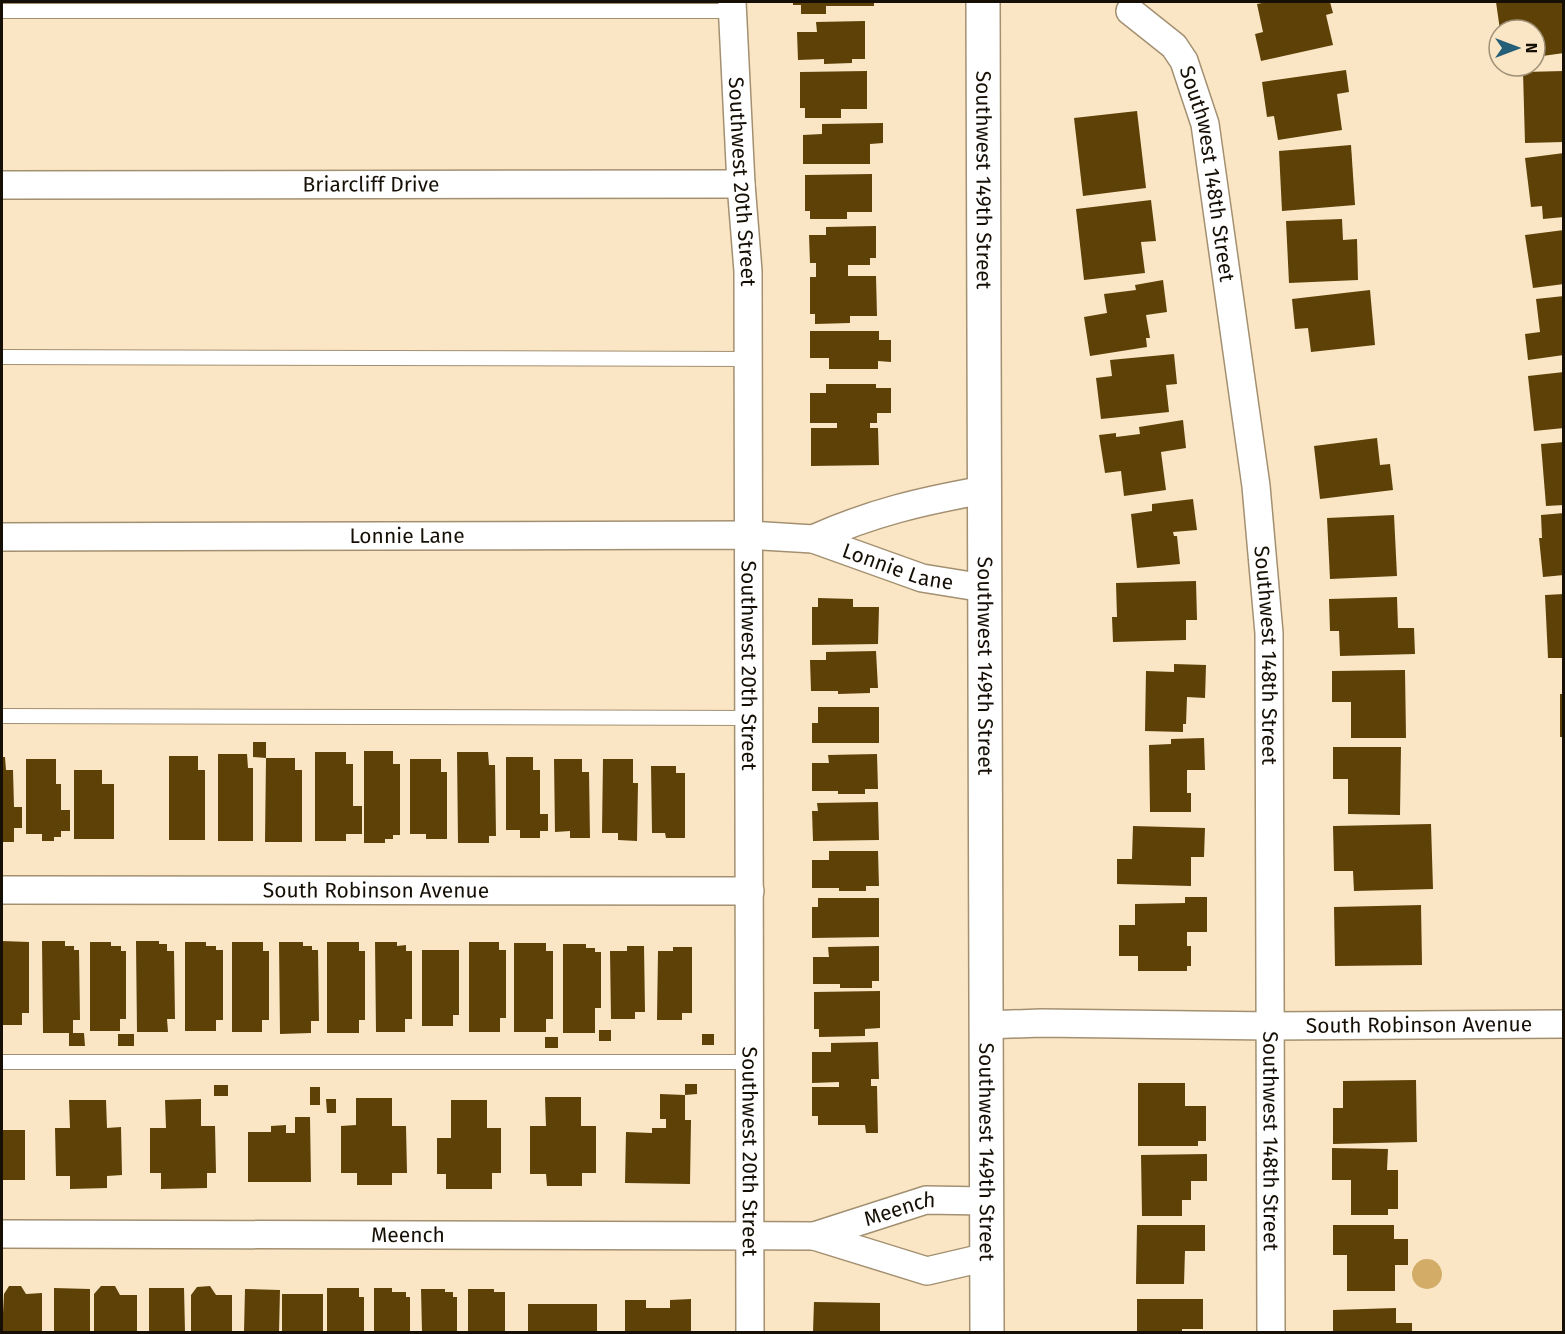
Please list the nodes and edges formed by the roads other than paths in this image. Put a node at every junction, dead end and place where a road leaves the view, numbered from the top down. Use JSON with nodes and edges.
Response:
{"nodes":[{"id":1,"x":983,"y":2,"type":"edge"},
{"id":2,"x":732,"y":6,"type":"edge"},
{"id":3,"x":1130,"y":10,"type":"dead end"},
{"id":4,"x":2,"y":11,"type":"edge"},
{"id":5,"x":741,"y":184,"type":"junction"},
{"id":6,"x":2,"y":185,"type":"edge"},
{"id":7,"x":2,"y":357,"type":"edge"},
{"id":8,"x":748,"y":359,"type":"junction"},
{"id":9,"x":984,"y":490,"type":"junction"},
{"id":10,"x":748,"y":535,"type":"junction"},
{"id":11,"x":2,"y":537,"type":"edge"},
{"id":12,"x":813,"y":540,"type":"junction"},
{"id":13,"x":984,"y":588,"type":"junction"},
{"id":14,"x":2,"y":716,"type":"edge"},
{"id":15,"x":749,"y":718,"type":"junction"},
{"id":16,"x":2,"y":890,"type":"edge"},
{"id":17,"x":750,"y":891,"type":"junction"},
{"id":18,"x":985,"y":1024,"type":"junction"},
{"id":19,"x":1563,"y":1024,"type":"edge"},
{"id":20,"x":1271,"y":1026,"type":"junction"},
{"id":21,"x":2,"y":1062,"type":"edge"},
{"id":22,"x":750,"y":1062,"type":"junction"},
{"id":23,"x":986,"y":1201,"type":"junction"},
{"id":24,"x":2,"y":1234,"type":"edge"},
{"id":25,"x":749,"y":1235,"type":"junction"},
{"id":26,"x":814,"y":1236,"type":"junction"},
{"id":27,"x":987,"y":1257,"type":"junction"},
{"id":28,"x":750,"y":1332,"type":"edge"},
{"id":29,"x":987,"y":1332,"type":"edge"},
{"id":30,"x":1271,"y":1332,"type":"edge"}],
"edges":[{"from":1,"to":9,"type":"street","name":"Southwest 149th Street"},
{"from":2,"to":4,"type":"lane"},
{"from":2,"to":5,"type":"street","name":"Southwest 20th Street"},
{"from":3,"to":20,"type":"street","name":"Southwest 148th Street"},
{"from":5,"to":6,"type":"street","name":"Briarcliff Drive"},
{"from":5,"to":8,"type":"street","name":"Southwest 20th Street"},
{"from":7,"to":8,"type":"lane"},
{"from":8,"to":10,"type":"street","name":"Southwest 20th Street"},
{"from":9,"to":12,"type":"street","name":"Lonnie Lane"},
{"from":9,"to":13,"type":"street","name":"Southwest 149th Street"},
{"from":10,"to":11,"type":"street","name":"Lonnie Lane"},
{"from":10,"to":12,"type":"street","name":"Lonnie Lane"},
{"from":10,"to":15,"type":"street","name":"Southwest 20th Street"},
{"from":12,"to":13,"type":"street","name":"Lonnie Lane"},
{"from":13,"to":18,"type":"street","name":"Southwest 149th Street"},
{"from":14,"to":15,"type":"lane"},
{"from":15,"to":17,"type":"street","name":"Southwest 20th Street"},
{"from":16,"to":17,"type":"street","name":"South Robinson Avenue"},
{"from":17,"to":22,"type":"street","name":"Southwest 20th Street"},
{"from":18,"to":20,"type":"street","name":"South Robinson Avenue"},
{"from":18,"to":23,"type":"street","name":"Southwest 149th Street"},
{"from":19,"to":20,"type":"street","name":"South Robinson Avenue"},
{"from":20,"to":30,"type":"street","name":"Southwest 148th Street"},
{"from":21,"to":22,"type":"lane"},
{"from":22,"to":25,"type":"street","name":"Southwest 20th Street"},
{"from":23,"to":26,"type":"street","name":"Meench"},
{"from":23,"to":27,"type":"street","name":"Southwest 149th Street"},
{"from":24,"to":25,"type":"street","name":"Meench"},
{"from":25,"to":26,"type":"street","name":"Meench"},
{"from":25,"to":28,"type":"street","name":"Southwest 20th Street"},
{"from":26,"to":27,"type":"street","name":"Meench"},
{"from":27,"to":29,"type":"street","name":"Southwest 149th Street"}]}
